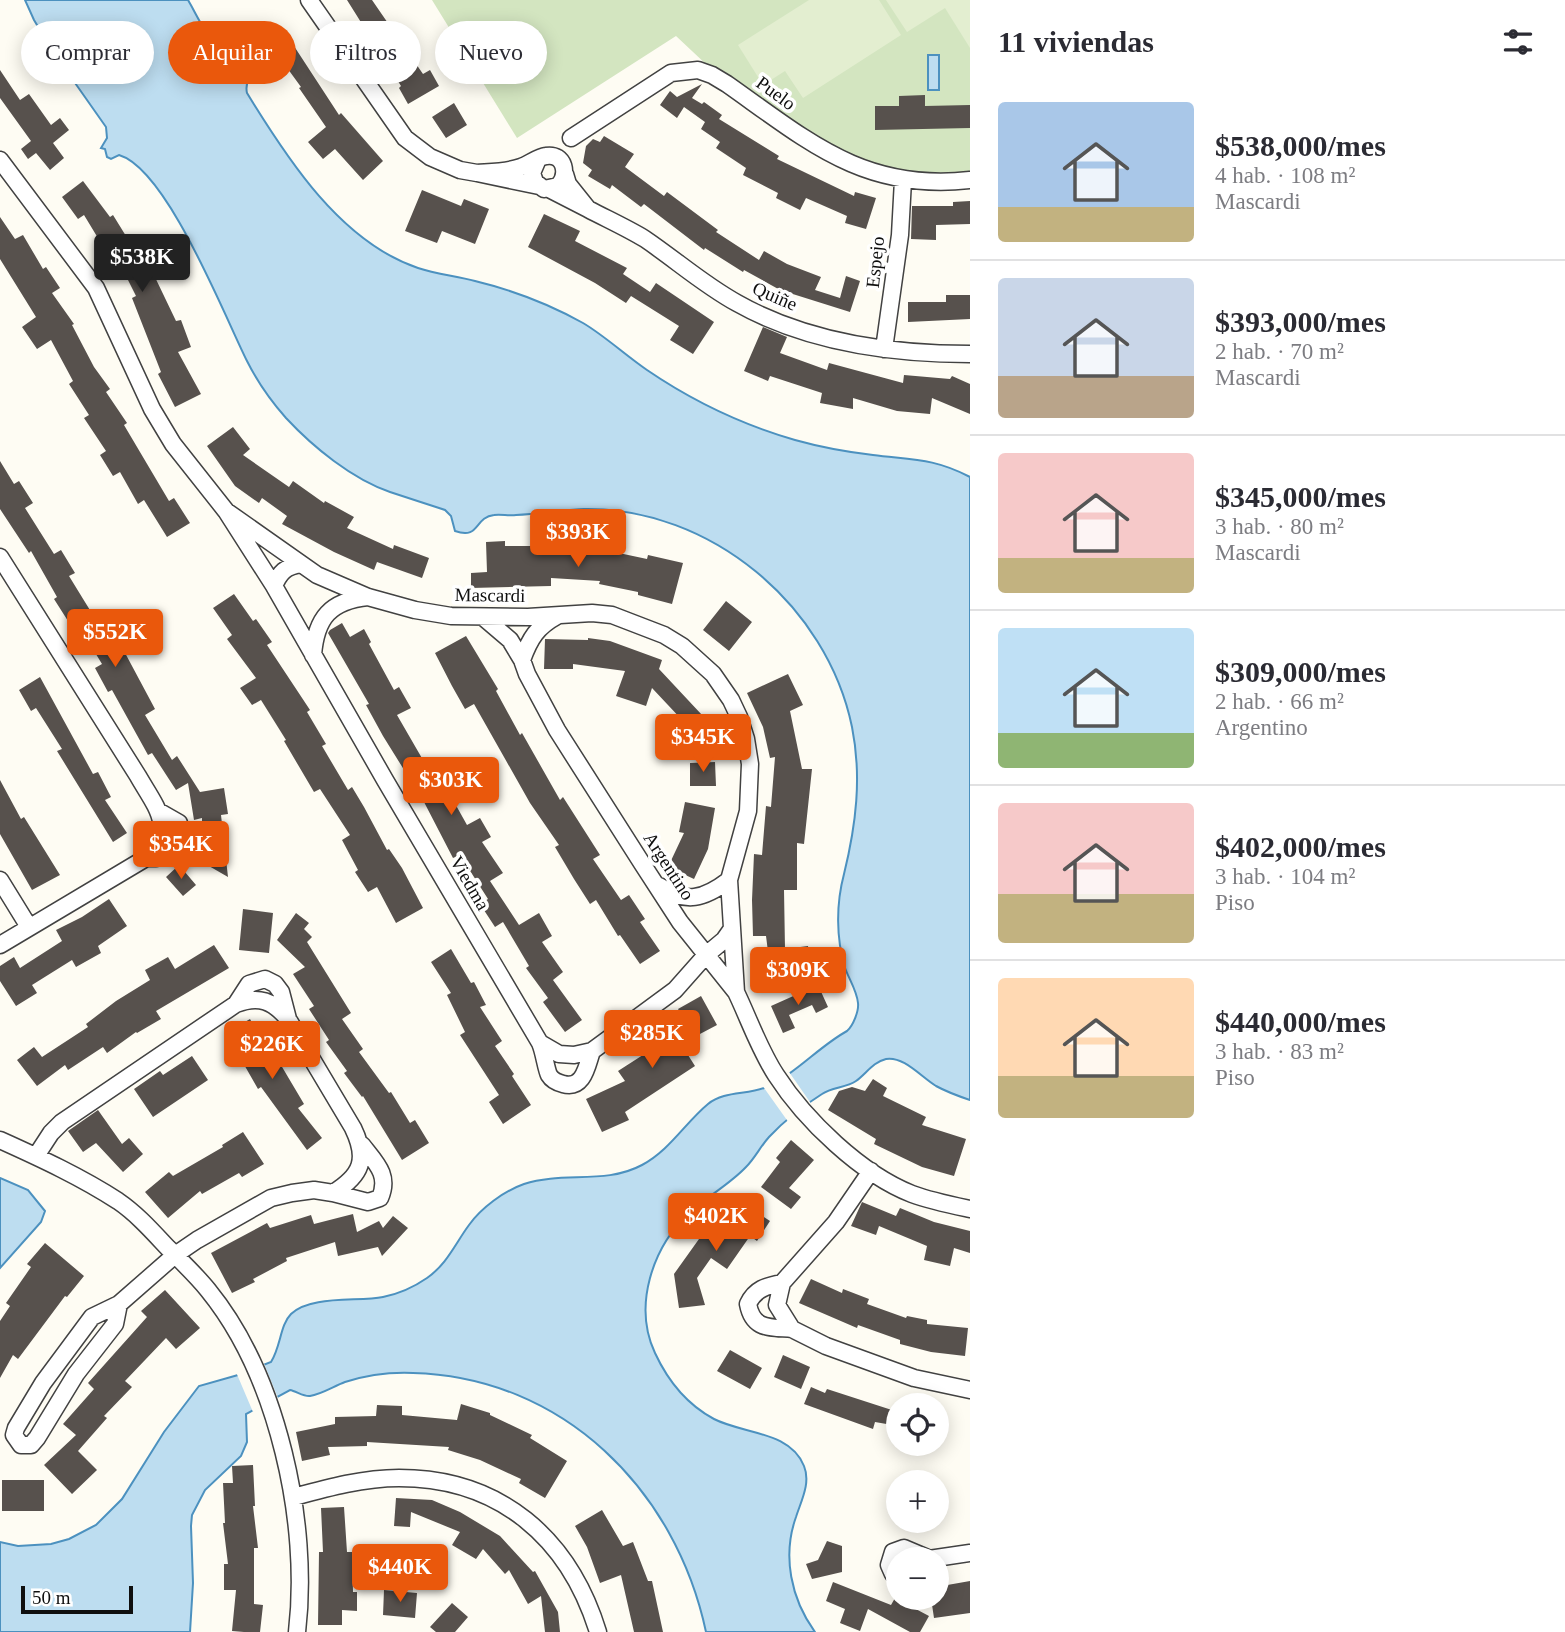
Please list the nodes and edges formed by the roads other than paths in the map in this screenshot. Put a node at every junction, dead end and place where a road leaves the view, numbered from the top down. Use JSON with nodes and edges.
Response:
{"nodes":[{"id":1,"x":309,"y":0,"type":"edge"},
{"id":2,"x":571,"y":138,"type":"junction"},
{"id":3,"x":542,"y":158,"type":"junction"},
{"id":4,"x":0,"y":160,"type":"edge"},
{"id":5,"x":565,"y":171,"type":"junction"},
{"id":6,"x":477,"y":173,"type":"junction"},
{"id":7,"x":903,"y":180,"type":"junction"},
{"id":8,"x":970,"y":180,"type":"edge"},
{"id":9,"x":544,"y":188,"type":"junction"},
{"id":10,"x":589,"y":209,"type":"junction"},
{"id":11,"x":884,"y":349,"type":"junction"},
{"id":12,"x":942,"y":354,"type":"junction"},
{"id":13,"x":970,"y":354,"type":"edge"},
{"id":14,"x":970,"y":360,"type":"edge"},
{"id":15,"x":226,"y":511,"type":"junction"},
{"id":16,"x":0,"y":557,"type":"edge"},
{"id":17,"x":301,"y":564,"type":"junction"},
{"id":18,"x":331,"y":581,"type":"junction"},
{"id":19,"x":274,"y":586,"type":"junction"},
{"id":20,"x":368,"y":597,"type":"junction"},
{"id":21,"x":335,"y":607,"type":"junction"},
{"id":22,"x":559,"y":615,"type":"junction"},
{"id":23,"x":292,"y":617,"type":"junction"},
{"id":24,"x":483,"y":617,"type":"junction"},
{"id":25,"x":321,"y":619,"type":"junction"},
{"id":26,"x":313,"y":655,"type":"junction"},
{"id":27,"x":522,"y":660,"type":"junction"},
{"id":28,"x":0,"y":880,"type":"edge"},
{"id":29,"x":729,"y":880,"type":"junction"},
{"id":30,"x":656,"y":884,"type":"junction"},
{"id":31,"x":29,"y":927,"type":"junction"},
{"id":32,"x":732,"y":930,"type":"junction"},
{"id":33,"x":0,"y":945,"type":"edge"},
{"id":34,"x":706,"y":955,"type":"junction"},
{"id":35,"x":736,"y":992,"type":"junction"},
{"id":36,"x":540,"y":1043,"type":"junction"},
{"id":37,"x":592,"y":1051,"type":"junction"},
{"id":38,"x":0,"y":1140,"type":"edge"},
{"id":39,"x":362,"y":1146,"type":"junction"},
{"id":40,"x":36,"y":1156,"type":"junction"},
{"id":41,"x":871,"y":1171,"type":"junction"},
{"id":42,"x":333,"y":1193,"type":"junction"},
{"id":43,"x":970,"y":1209,"type":"edge"},
{"id":44,"x":175,"y":1255,"type":"junction"},
{"id":45,"x":782,"y":1283,"type":"junction"},
{"id":46,"x":119,"y":1304,"type":"junction"},
{"id":47,"x":792,"y":1329,"type":"junction"},
{"id":48,"x":970,"y":1390,"type":"edge"},
{"id":49,"x":294,"y":1497,"type":"junction"},
{"id":50,"x":970,"y":1553,"type":"edge"},
{"id":51,"x":949,"y":1556,"type":"edge"},
{"id":52,"x":298,"y":1632,"type":"edge"},
{"id":53,"x":598,"y":1632,"type":"edge"}],
"edges":[{"from":1,"to":6,"type":"street","name":"Quiñe"},
{"from":2,"to":3,"type":"street","name":"Puelo"},
{"from":2,"to":5,"type":"street"},
{"from":2,"to":7,"type":"street","name":"Puelo"},
{"from":3,"to":5,"type":"street"},
{"from":3,"to":6,"type":"street","name":"Puelo"},
{"from":3,"to":9,"type":"street"},
{"from":4,"to":15,"type":"street"},
{"from":5,"to":9,"type":"street"},
{"from":5,"to":10,"type":"street"},
{"from":6,"to":9,"type":"street","name":"Quiñe"},
{"from":7,"to":8,"type":"street","name":"Puelo"},
{"from":7,"to":11,"type":"street","name":"Espejo"},
{"from":9,"to":10,"type":"street","name":"Quiñe"},
{"from":10,"to":11,"type":"street","name":"Quiñe"},
{"from":11,"to":12,"type":"street","name":"Quiñe"},
{"from":12,"to":13,"type":"street","name":"Quiñe"},
{"from":12,"to":14,"type":"street"},
{"from":15,"to":17,"type":"street"},
{"from":15,"to":19,"type":"street"},
{"from":16,"to":31,"type":"street"},
{"from":17,"to":18,"type":"street"},
{"from":17,"to":19,"type":"street"},
{"from":18,"to":20,"type":"street","name":"Mascardi"},
{"from":18,"to":21,"type":"street"},
{"from":19,"to":23,"type":"street"},
{"from":20,"to":21,"type":"street"},
{"from":20,"to":24,"type":"street","name":"Mascardi"},
{"from":21,"to":25,"type":"street"},
{"from":22,"to":24,"type":"street","name":"Mascardi"},
{"from":22,"to":27,"type":"street"},
{"from":22,"to":29,"type":"street","name":"Mascardi"},
{"from":23,"to":25,"type":"street"},
{"from":23,"to":26,"type":"street","name":"Viedma"},
{"from":24,"to":27,"type":"street","name":"Argentino"},
{"from":25,"to":26,"type":"street"},
{"from":26,"to":36,"type":"street","name":"Viedma"},
{"from":27,"to":30,"type":"street","name":"Argentino"},
{"from":28,"to":31,"type":"street"},
{"from":29,"to":30,"type":"street"},
{"from":29,"to":32,"type":"street"},
{"from":30,"to":34,"type":"street","name":"Argentino"},
{"from":31,"to":33,"type":"street"},
{"from":32,"to":34,"type":"street"},
{"from":32,"to":35,"type":"street"},
{"from":34,"to":35,"type":"street","name":"Argentino"},
{"from":34,"to":37,"type":"street"},
{"from":35,"to":41,"type":"street"},
{"from":36,"to":37,"type":"street"},
{"from":36,"to":37,"type":"street","name":"Viedma"},
{"from":38,"to":40,"type":"street"},
{"from":39,"to":40,"type":"street"},
{"from":39,"to":42,"type":"street"},
{"from":39,"to":42,"type":"street"},
{"from":40,"to":44,"type":"street"},
{"from":41,"to":43,"type":"street"},
{"from":41,"to":45,"type":"street"},
{"from":42,"to":44,"type":"street"},
{"from":44,"to":46,"type":"street"},
{"from":44,"to":49,"type":"street"},
{"from":45,"to":47,"type":"street"},
{"from":45,"to":47,"type":"street"},
{"from":46,"to":46,"type":"street"},
{"from":47,"to":48,"type":"street"},
{"from":49,"to":52,"type":"street"},
{"from":49,"to":53,"type":"street"},
{"from":50,"to":51,"type":"street"}]}
